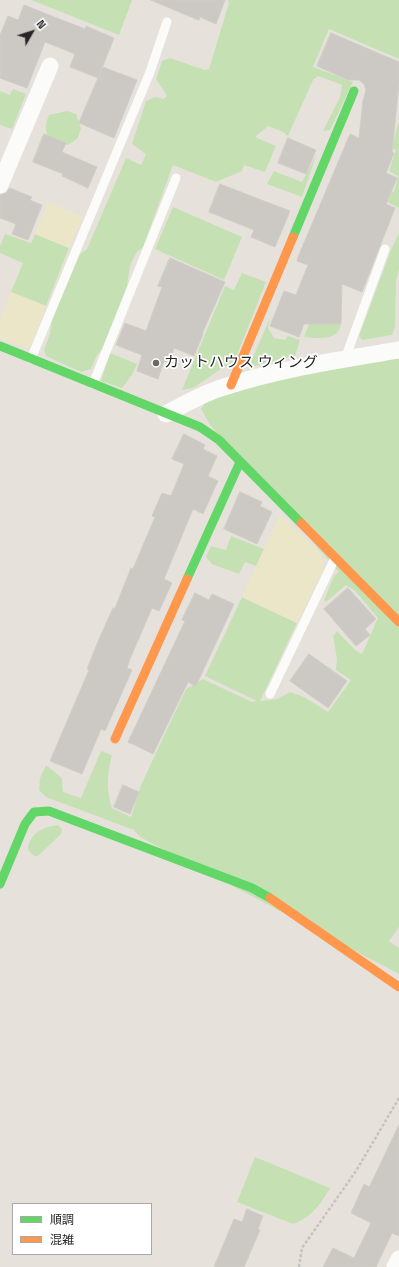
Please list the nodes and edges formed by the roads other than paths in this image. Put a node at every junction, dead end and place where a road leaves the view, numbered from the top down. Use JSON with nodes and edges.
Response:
{"nodes":[{"id":1,"x":167,"y":22,"type":"dead end"},
{"id":2,"x":50,"y":66,"type":"dead end"},
{"id":3,"x":354,"y":91,"type":"dead end"},
{"id":4,"x":176,"y":178,"type":"dead end"},
{"id":5,"x":0,"y":185,"type":"edge"},
{"id":6,"x":385,"y":249,"type":"dead end"},
{"id":7,"x":0,"y":346,"type":"edge"},
{"id":8,"x":399,"y":350,"type":"edge"},
{"id":9,"x":32,"y":359,"type":"junction"},
{"id":10,"x":345,"y":359,"type":"junction"},
{"id":11,"x":93,"y":384,"type":"junction"},
{"id":12,"x":231,"y":385,"type":"junction"},
{"id":13,"x":166,"y":414,"type":"junction"},
{"id":14,"x":240,"y":462,"type":"junction"},
{"id":15,"x":335,"y":558,"type":"junction"},
{"id":16,"x":399,"y":622,"type":"edge"},
{"id":17,"x":270,"y":694,"type":"dead end"},
{"id":18,"x":114,"y":738,"type":"dead end"},
{"id":19,"x":0,"y":884,"type":"edge"},
{"id":20,"x":399,"y":987,"type":"edge"},
{"id":21,"x":399,"y":1259,"type":"edge"},
{"id":22,"x":395,"y":1267,"type":"edge"}],
"edges":[{"from":1,"to":9,"type":"lane"},
{"from":2,"to":5,"type":"street"},
{"from":3,"to":12,"type":"street"},
{"from":4,"to":11,"type":"lane"},
{"from":6,"to":10,"type":"lane"},
{"from":7,"to":9,"type":"street"},
{"from":8,"to":10,"type":"street"},
{"from":9,"to":11,"type":"street"},
{"from":10,"to":12,"type":"street"},
{"from":11,"to":13,"type":"street"},
{"from":12,"to":13,"type":"street"},
{"from":13,"to":14,"type":"street"},
{"from":14,"to":15,"type":"street"},
{"from":14,"to":18,"type":"street"},
{"from":15,"to":16,"type":"street"},
{"from":15,"to":17,"type":"lane"},
{"from":19,"to":20,"type":"street"},
{"from":21,"to":22,"type":"street"}]}
